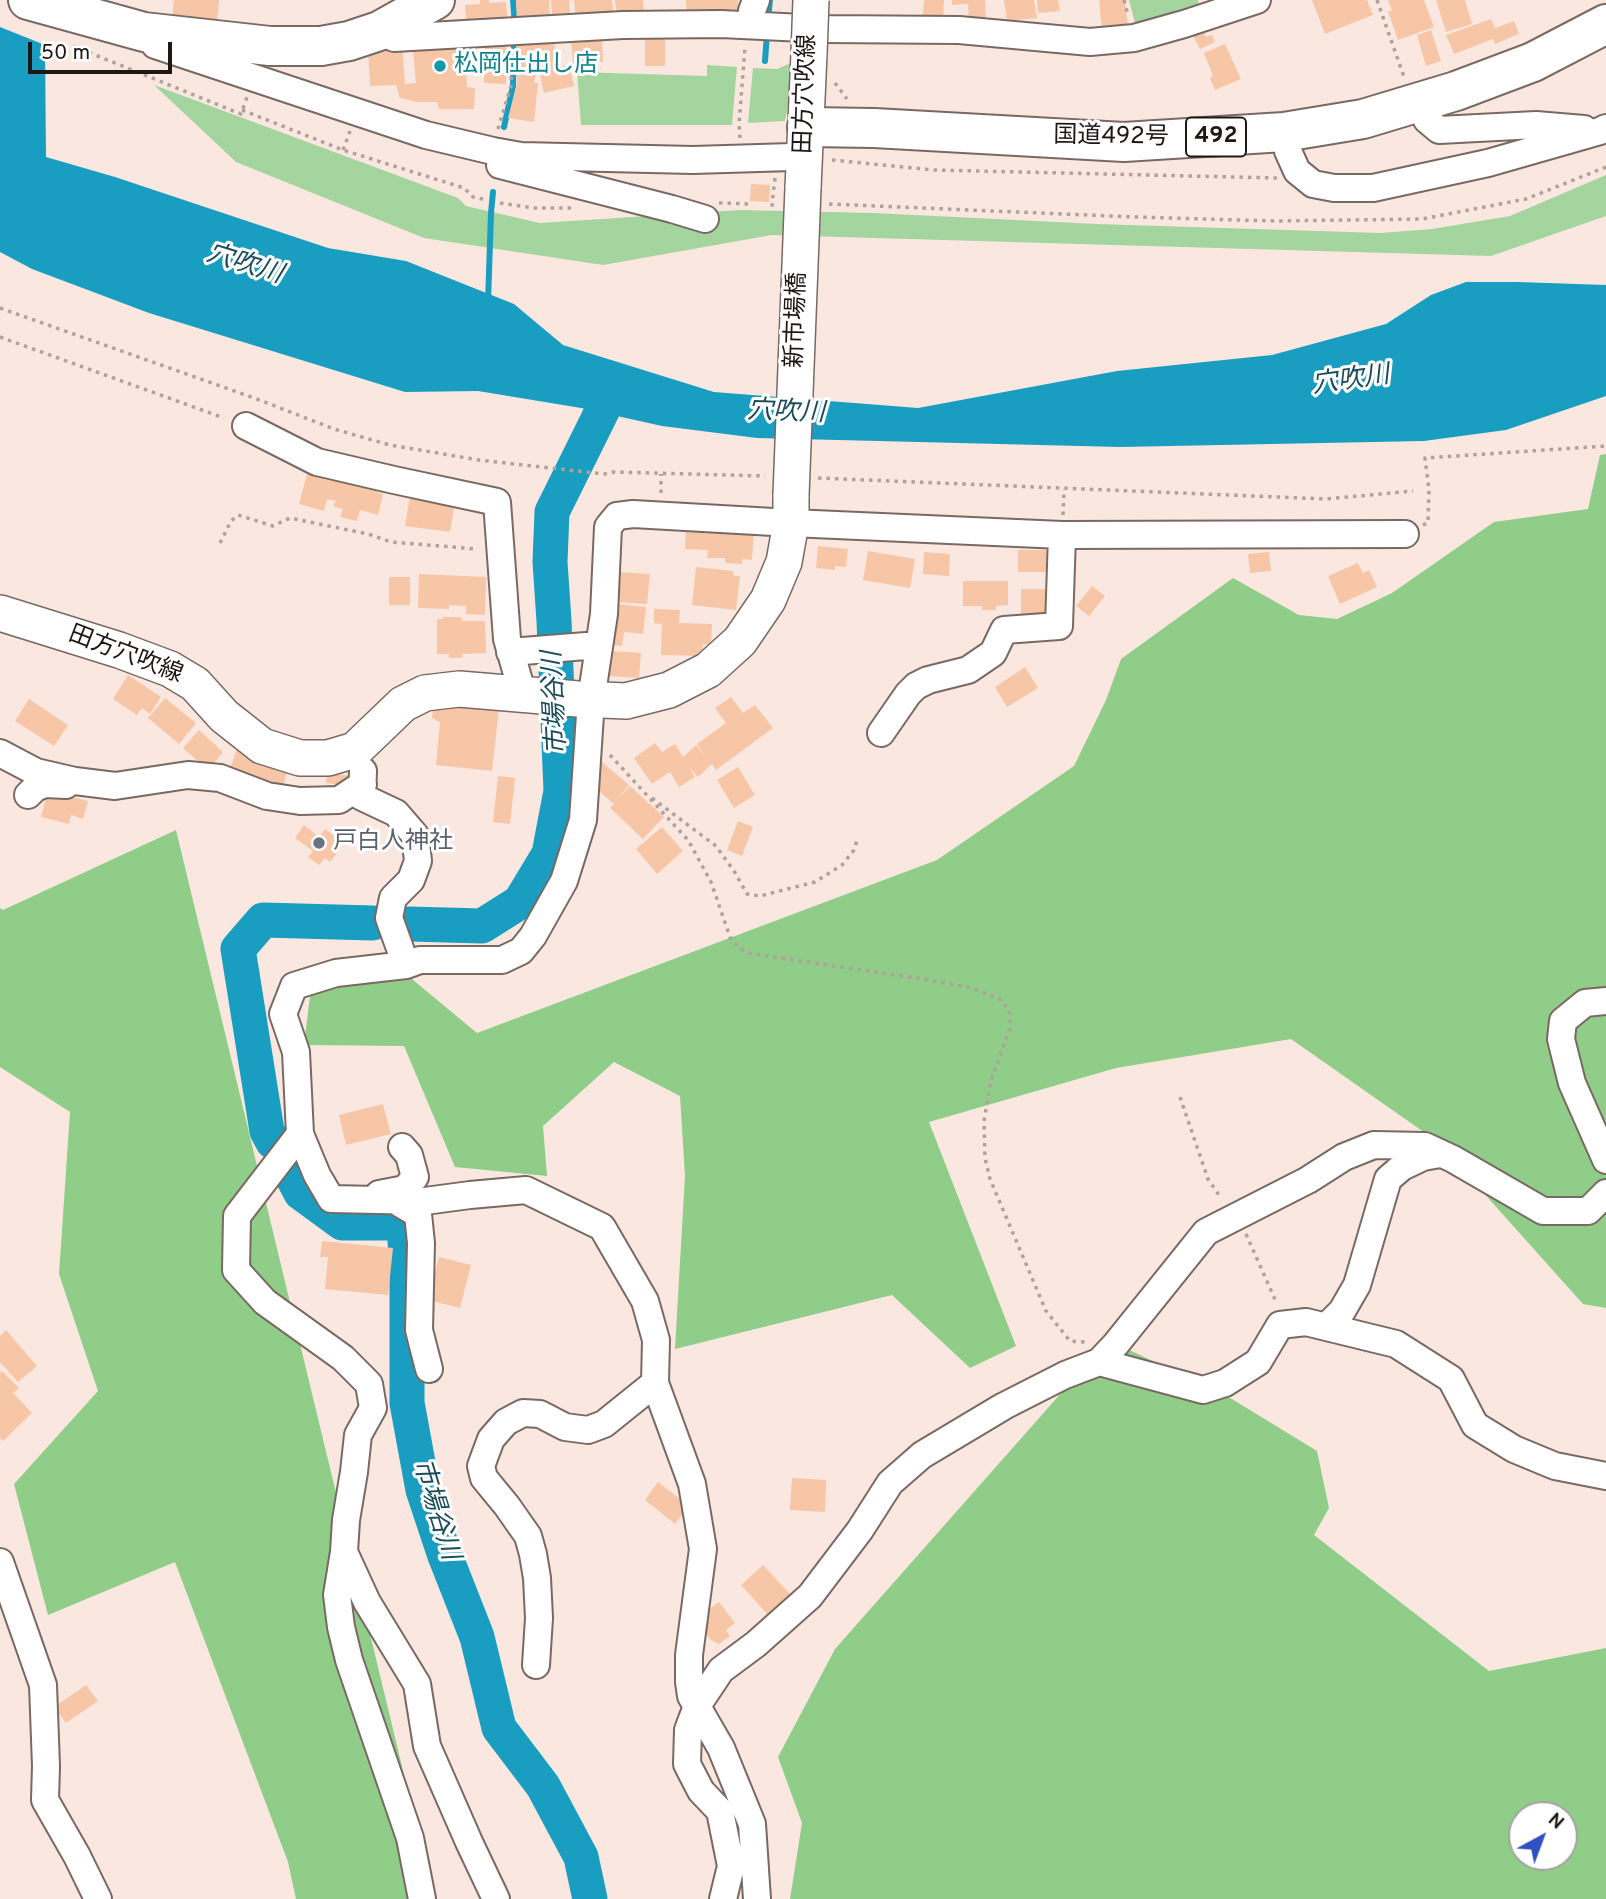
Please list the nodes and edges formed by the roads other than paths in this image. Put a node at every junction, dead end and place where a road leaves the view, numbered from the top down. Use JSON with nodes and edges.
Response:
{"nodes":[{"id":1,"x":28,"y":0,"type":"edge"},
{"id":2,"x":435,"y":0,"type":"edge"},
{"id":3,"x":811,"y":0,"type":"edge"},
{"id":4,"x":1257,"y":0,"type":"edge"},
{"id":5,"x":758,"y":20,"type":"edge"},
{"id":6,"x":1606,"y":24,"type":"edge"},
{"id":7,"x":379,"y":31,"type":"junction"},
{"id":8,"x":127,"y":36,"type":"dead end"},
{"id":9,"x":1426,"y":120,"type":"dead end"},
{"id":10,"x":1603,"y":129,"type":"edge"},
{"id":11,"x":1284,"y":132,"type":"junction"},
{"id":12,"x":480,"y":149,"type":"junction"},
{"id":13,"x":808,"y":169,"type":"junction"},
{"id":14,"x":705,"y":219,"type":"dead end"},
{"id":15,"x":246,"y":426,"type":"road end"},
{"id":16,"x":792,"y":493,"type":"junction"},
{"id":17,"x":1063,"y":528,"type":"junction"},
{"id":18,"x":1405,"y":534,"type":"road end"},
{"id":19,"x":0,"y":613,"type":"edge"},
{"id":20,"x":591,"y":645,"type":"junction"},
{"id":21,"x":519,"y":651,"type":"junction"},
{"id":22,"x":530,"y":696,"type":"junction"},
{"id":23,"x":585,"y":699,"type":"junction"},
{"id":24,"x":881,"y":733,"type":"dead end"},
{"id":25,"x":370,"y":735,"type":"junction"},
{"id":26,"x":0,"y":753,"type":"edge"},
{"id":27,"x":81,"y":782,"type":"junction"},
{"id":28,"x":363,"y":784,"type":"junction"},
{"id":29,"x":28,"y":795,"type":"dead end"},
{"id":30,"x":406,"y":965,"type":"junction"},
{"id":31,"x":1606,"y":1001,"type":"edge"},
{"id":32,"x":300,"y":1134,"type":"junction"},
{"id":33,"x":402,"y":1147,"type":"dead end"},
{"id":34,"x":1441,"y":1153,"type":"junction"},
{"id":35,"x":1606,"y":1160,"type":"edge"},
{"id":36,"x":1606,"y":1192,"type":"edge"},
{"id":37,"x":353,"y":1200,"type":"junction"},
{"id":38,"x":394,"y":1200,"type":"junction"},
{"id":39,"x":1326,"y":1327,"type":"junction"},
{"id":40,"x":1108,"y":1353,"type":"junction"},
{"id":41,"x":429,"y":1369,"type":"dead end"},
{"id":42,"x":656,"y":1383,"type":"junction"},
{"id":43,"x":1606,"y":1476,"type":"edge"},
{"id":44,"x":344,"y":1552,"type":"junction"},
{"id":45,"x":0,"y":1562,"type":"edge"},
{"id":46,"x":536,"y":1665,"type":"dead end"},
{"id":47,"x":697,"y":1706,"type":"junction"},
{"id":48,"x":98,"y":1899,"type":"edge"},
{"id":49,"x":422,"y":1899,"type":"edge"},
{"id":50,"x":496,"y":1899,"type":"edge"},
{"id":51,"x":723,"y":1899,"type":"edge"},
{"id":52,"x":757,"y":1899,"type":"edge"}],
"edges":[{"from":1,"to":7,"type":"highway"},
{"from":2,"to":7,"type":"highway"},
{"from":3,"to":13,"type":"main road","name":"田方穴吹線","bridge":true},
{"from":4,"to":5,"type":"street"},
{"from":5,"to":7,"type":"street"},
{"from":6,"to":11,"type":"highway","name":"国道492号","number":"492"},
{"from":8,"to":12,"type":"street"},
{"from":9,"to":10,"type":"street"},
{"from":10,"to":11,"type":"street"},
{"from":11,"to":13,"type":"highway","name":"国道492号","number":"492"},
{"from":12,"to":13,"type":"street"},
{"from":12,"to":14,"type":"street"},
{"from":13,"to":16,"type":"main road","name":"新市場橋","bridge":true},
{"from":15,"to":21,"type":"street"},
{"from":16,"to":17,"type":"street"},
{"from":16,"to":20,"type":"street"},
{"from":16,"to":23,"type":"main road","name":"田方穴吹線"},
{"from":17,"to":18,"type":"street"},
{"from":17,"to":24,"type":"street"},
{"from":19,"to":25,"type":"main road","name":"田方穴吹線"},
{"from":20,"to":21,"type":"street"},
{"from":20,"to":23,"type":"street"},
{"from":21,"to":22,"type":"street"},
{"from":22,"to":23,"type":"main road","name":"田方穴吹線"},
{"from":22,"to":25,"type":"main road","name":"田方穴吹線"},
{"from":23,"to":30,"type":"street"},
{"from":25,"to":28,"type":"street"},
{"from":26,"to":27,"type":"street"},
{"from":27,"to":28,"type":"street"},
{"from":27,"to":29,"type":"street"},
{"from":28,"to":30,"type":"street"},
{"from":30,"to":32,"type":"street"},
{"from":31,"to":35,"type":"street"},
{"from":32,"to":37,"type":"street"},
{"from":32,"to":44,"type":"street"},
{"from":33,"to":37,"type":"street"},
{"from":34,"to":36,"type":"street"},
{"from":34,"to":39,"type":"street"},
{"from":34,"to":40,"type":"street"},
{"from":37,"to":38,"type":"street"},
{"from":38,"to":41,"type":"street"},
{"from":38,"to":42,"type":"street"},
{"from":39,"to":40,"type":"street"},
{"from":39,"to":43,"type":"street"},
{"from":40,"to":47,"type":"street"},
{"from":42,"to":46,"type":"street"},
{"from":42,"to":47,"type":"street"},
{"from":44,"to":49,"type":"street"},
{"from":44,"to":50,"type":"street"},
{"from":45,"to":48,"type":"street"},
{"from":47,"to":51,"type":"street"},
{"from":47,"to":52,"type":"street"}]}
